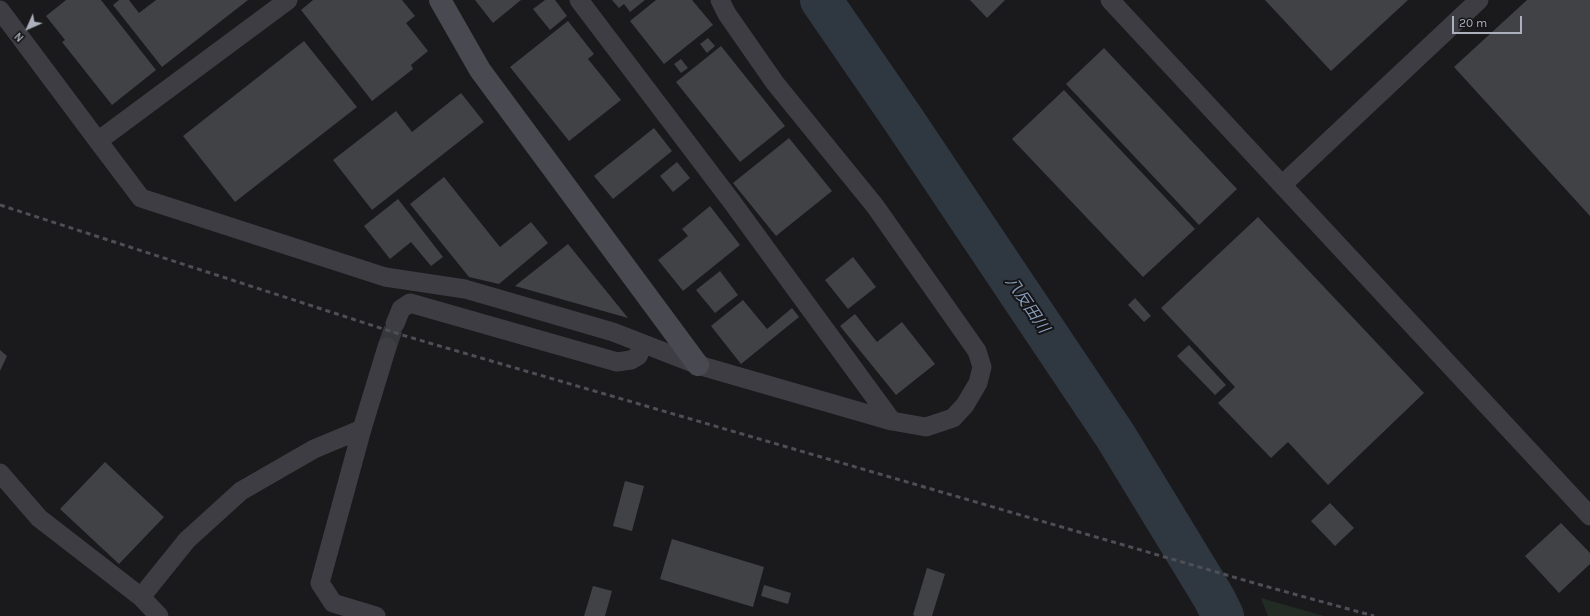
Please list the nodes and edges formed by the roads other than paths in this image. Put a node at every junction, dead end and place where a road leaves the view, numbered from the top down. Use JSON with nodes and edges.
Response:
{"nodes":[{"id":1,"x":288,"y":0,"type":"edge"},
{"id":2,"x":440,"y":0,"type":"edge"},
{"id":3,"x":579,"y":0,"type":"edge"},
{"id":4,"x":720,"y":0,"type":"edge"},
{"id":5,"x":1110,"y":0,"type":"edge"},
{"id":6,"x":1479,"y":0,"type":"edge"},
{"id":7,"x":0,"y":10,"type":"edge"},
{"id":8,"x":98,"y":141,"type":"junction"},
{"id":9,"x":1282,"y":185,"type":"junction"},
{"id":10,"x":395,"y":324,"type":"tunnel mouth"},
{"id":11,"x":643,"y":344,"type":"junction"},
{"id":12,"x":387,"y":347,"type":"tunnel mouth"},
{"id":13,"x":698,"y":365,"type":"junction"},
{"id":14,"x":892,"y":421,"type":"junction"},
{"id":15,"x":362,"y":429,"type":"junction"},
{"id":16,"x":0,"y":473,"type":"edge"},
{"id":17,"x":1590,"y":516,"type":"edge"},
{"id":18,"x":141,"y":597,"type":"junction"},
{"id":19,"x":159,"y":616,"type":"edge"},
{"id":20,"x":376,"y":616,"type":"edge"}],
"edges":[{"from":1,"to":8,"type":"street"},
{"from":2,"to":13,"type":"street"},
{"from":3,"to":14,"type":"street"},
{"from":4,"to":14,"type":"street"},
{"from":5,"to":9,"type":"street"},
{"from":6,"to":9,"type":"street"},
{"from":7,"to":8,"type":"street"},
{"from":8,"to":11,"type":"street"},
{"from":9,"to":17,"type":"street"},
{"from":10,"to":11,"type":"street"},
{"from":11,"to":13,"type":"street"},
{"from":12,"to":15,"type":"street"},
{"from":13,"to":14,"type":"street"},
{"from":15,"to":18,"type":"street"},
{"from":15,"to":20,"type":"street"},
{"from":16,"to":18,"type":"street"},
{"from":18,"to":19,"type":"street"}]}
